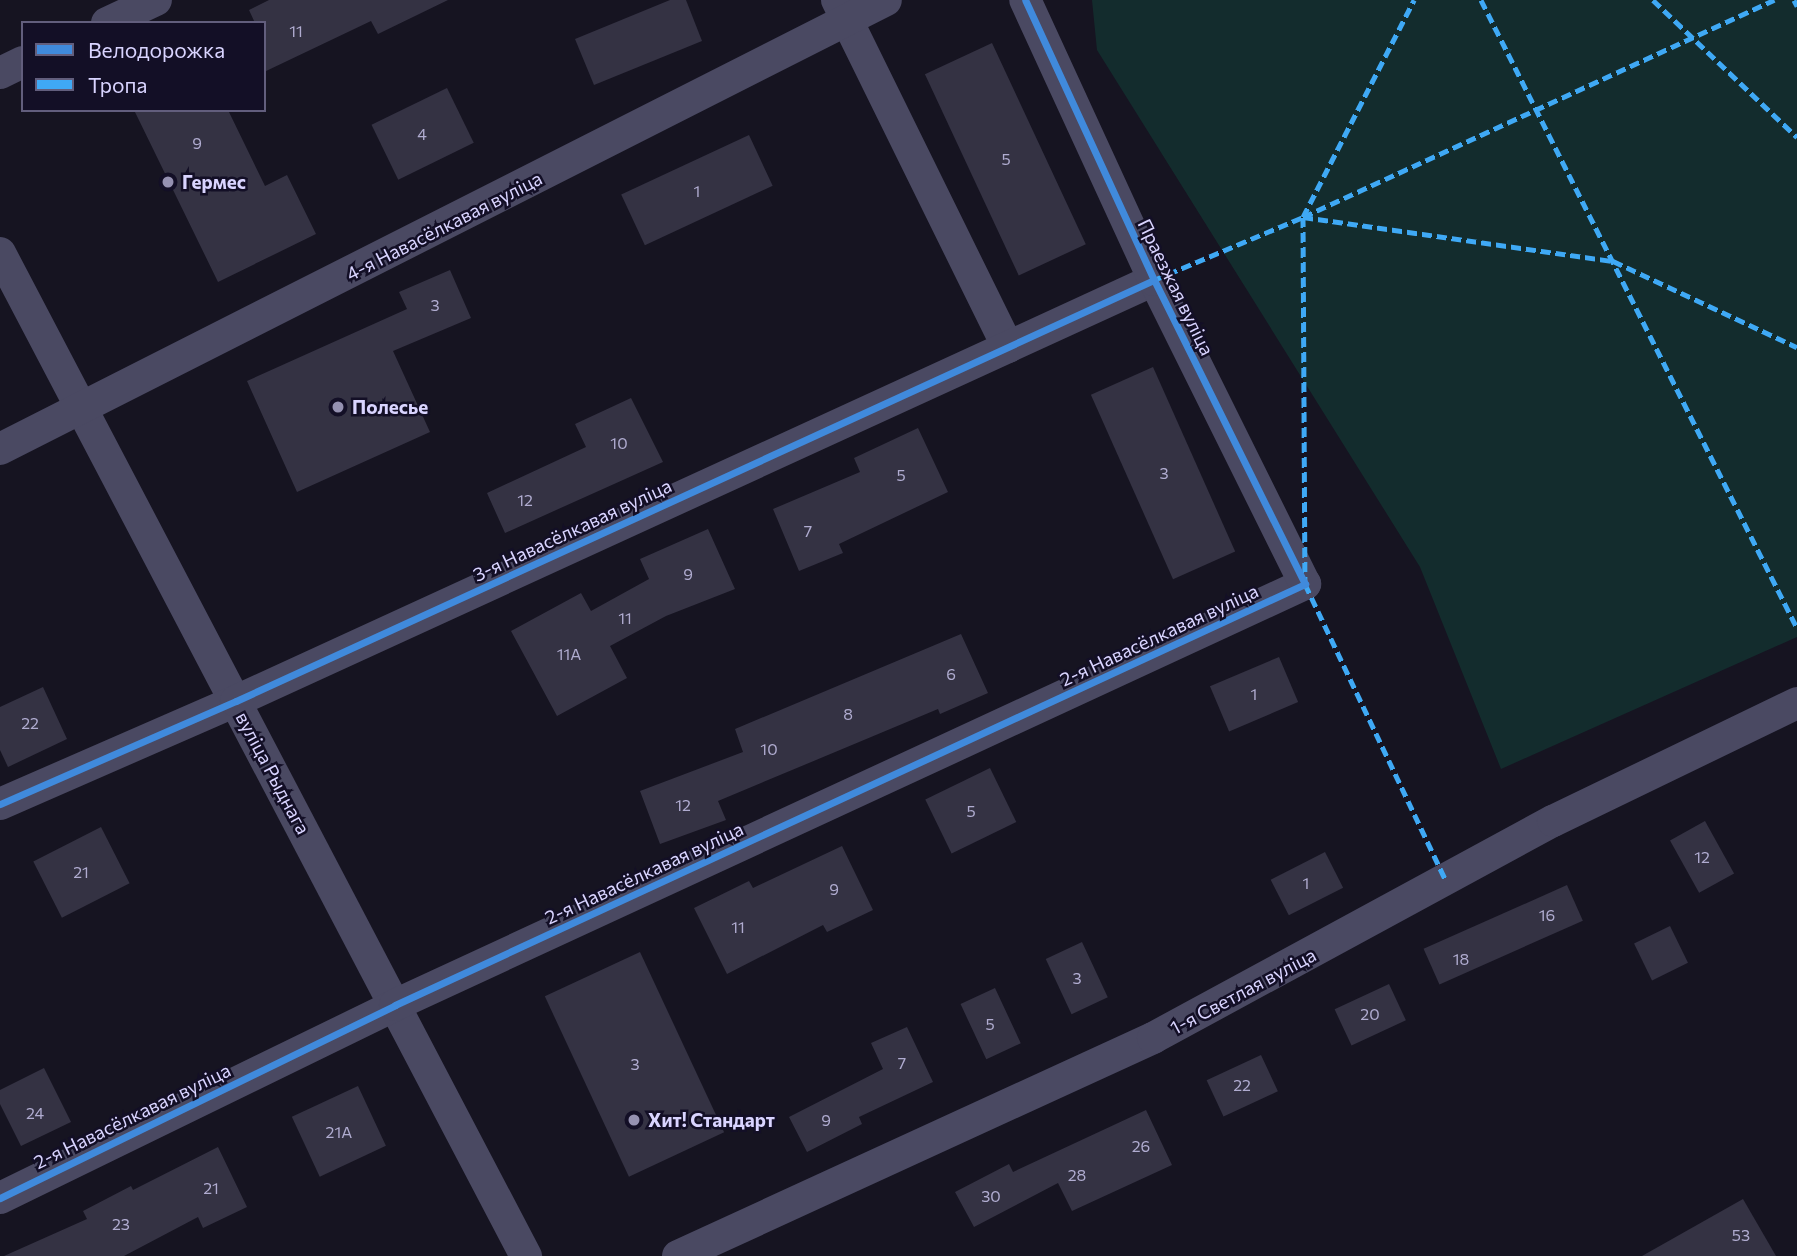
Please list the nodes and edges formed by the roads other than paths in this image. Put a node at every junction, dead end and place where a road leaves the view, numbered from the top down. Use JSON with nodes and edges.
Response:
{"nodes":[{"id":1,"x":156,"y":0,"type":"edge"},
{"id":2,"x":887,"y":0,"type":"edge"},
{"id":3,"x":1025,"y":0,"type":"edge"},
{"id":4,"x":842,"y":10,"type":"edge"},
{"id":5,"x":111,"y":21,"type":"edge"},
{"id":6,"x":21,"y":63,"type":"edge"},
{"id":7,"x":0,"y":73,"type":"edge"},
{"id":8,"x":0,"y":253,"type":"edge"},
{"id":9,"x":1154,"y":280,"type":"junction"},
{"id":10,"x":1008,"y":347,"type":"junction"},
{"id":11,"x":83,"y":411,"type":"junction"},
{"id":12,"x":0,"y":449,"type":"edge"},
{"id":13,"x":1305,"y":584,"type":"joint"},
{"id":14,"x":236,"y":701,"type":"junction"},
{"id":15,"x":1797,"y":703,"type":"edge"},
{"id":16,"x":0,"y":804,"type":"edge"},
{"id":17,"x":395,"y":1006,"type":"junction"},
{"id":18,"x":0,"y":1198,"type":"edge"},
{"id":19,"x":526,"y":1256,"type":"edge"},
{"id":20,"x":678,"y":1256,"type":"edge"}],
"edges":[{"from":1,"to":5,"type":"street"},
{"from":2,"to":4,"type":"street","name":"4-я Навасёлкавая вуліца"},
{"from":3,"to":9,"type":"street","name":"Праезжая вуліца"},
{"from":4,"to":10,"type":"street"},
{"from":4,"to":11,"type":"street","name":"4-я Навасёлкавая вуліца"},
{"from":6,"to":7,"type":"street"},
{"from":8,"to":11,"type":"street","name":"вуліца Рыднага"},
{"from":9,"to":10,"type":"street","name":"3-я Навасёлкавая вуліца"},
{"from":9,"to":13,"type":"street","name":"Праезжая вуліца"},
{"from":10,"to":14,"type":"street","name":"3-я Навасёлкавая вуліца"},
{"from":11,"to":12,"type":"street","name":"4-я Навасёлкавая вуліца"},
{"from":11,"to":14,"type":"street","name":"вуліца Рыднага"},
{"from":13,"to":17,"type":"street","name":"2-я Навасёлкавая вуліца"},
{"from":14,"to":16,"type":"street","name":"3-я Навасёлкавая вуліца"},
{"from":14,"to":17,"type":"street","name":"вуліца Рыднага"},
{"from":15,"to":20,"type":"street","name":"1-я Светлая вуліца"},
{"from":17,"to":18,"type":"street","name":"2-я Навасёлкавая вуліца"},
{"from":17,"to":19,"type":"street","name":"вуліца Рыднага"}]}
